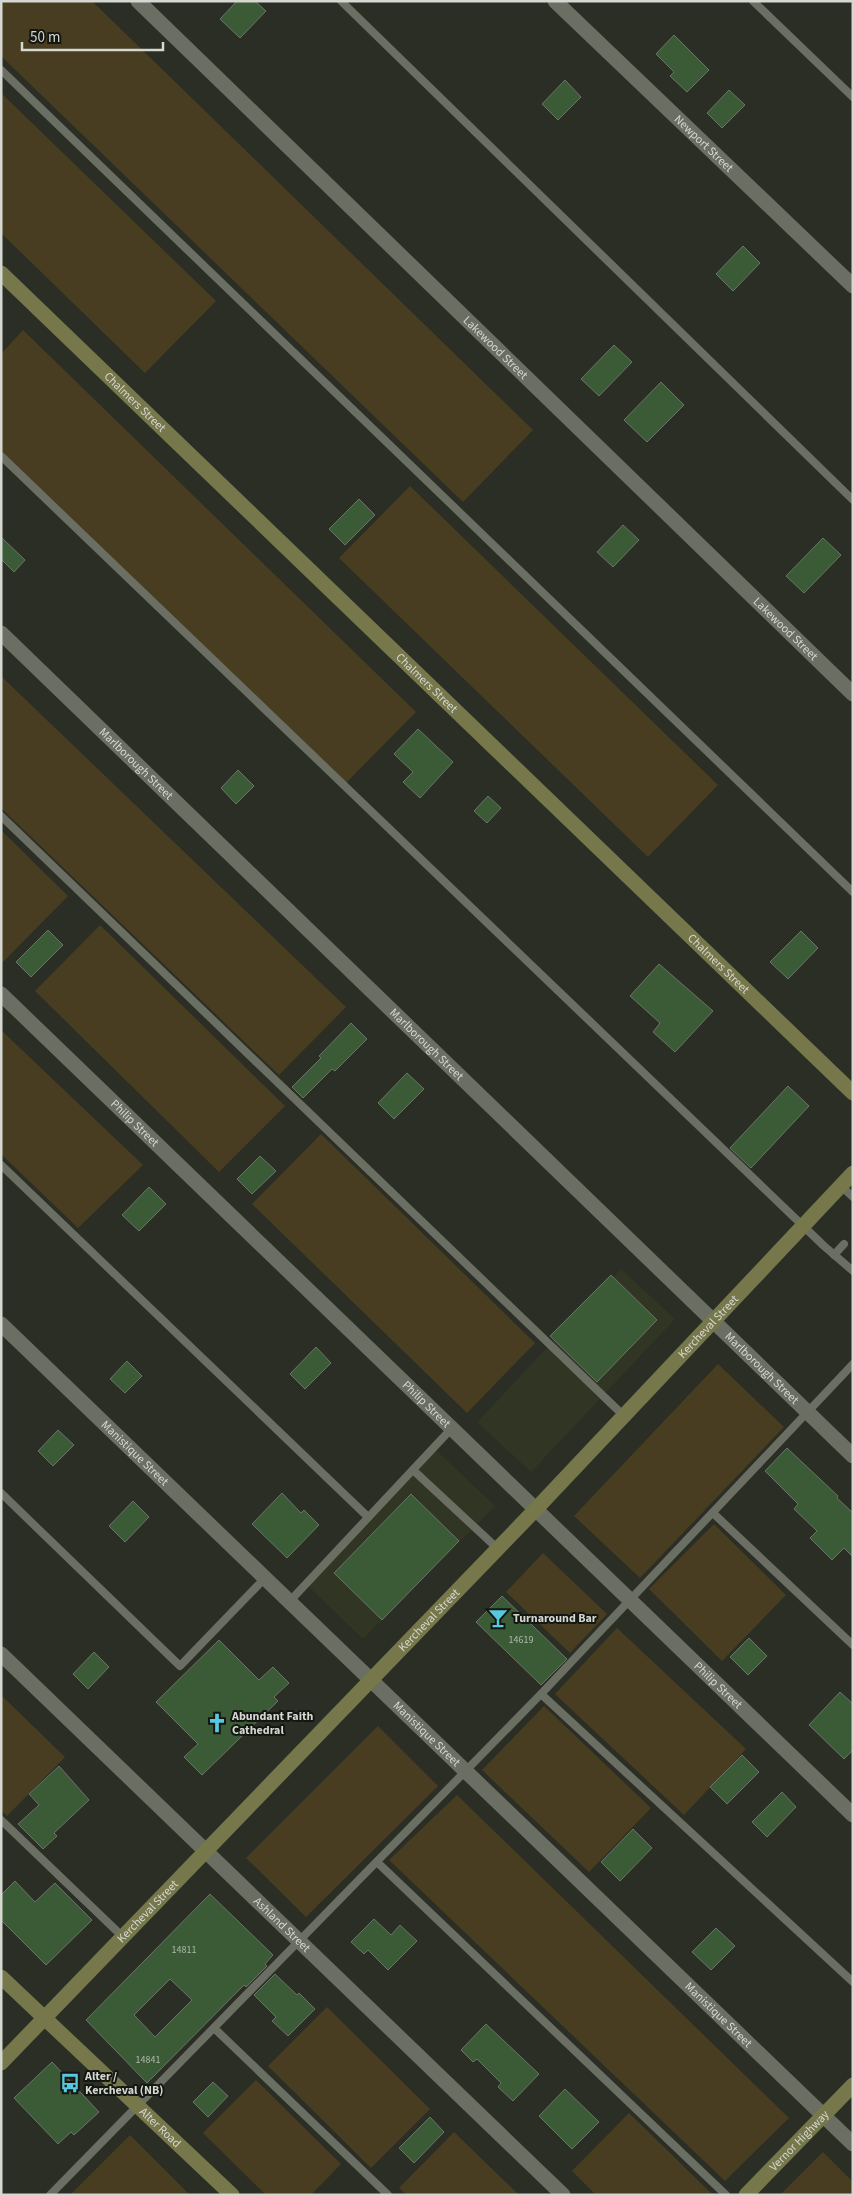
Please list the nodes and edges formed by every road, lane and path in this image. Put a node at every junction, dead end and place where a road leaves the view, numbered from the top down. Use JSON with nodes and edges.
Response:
{"nodes":[{"id":1,"x":138,"y":1,"type":"edge"},
{"id":2,"x":340,"y":1,"type":"edge"},
{"id":3,"x":555,"y":1,"type":"edge"},
{"id":4,"x":753,"y":1,"type":"edge"},
{"id":5,"x":1,"y":70,"type":"edge"},
{"id":6,"x":853,"y":97,"type":"edge"},
{"id":7,"x":1,"y":273,"type":"edge"},
{"id":8,"x":853,"y":286,"type":"edge"},
{"id":9,"x":1,"y":456,"type":"edge"},
{"id":10,"x":853,"y":500,"type":"edge"},
{"id":11,"x":1,"y":633,"type":"edge"},
{"id":12,"x":853,"y":694,"type":"edge"},
{"id":13,"x":1,"y":816,"type":"edge"},
{"id":14,"x":853,"y":892,"type":"edge"},
{"id":15,"x":1,"y":994,"type":"edge"},
{"id":16,"x":853,"y":1092,"type":"edge"},
{"id":17,"x":1,"y":1165,"type":"edge"},
{"id":18,"x":853,"y":1173,"type":"edge"},
{"id":19,"x":841,"y":1186,"type":"junction"},
{"id":20,"x":853,"y":1197,"type":"edge"},
{"id":21,"x":803,"y":1226,"type":"junction"},
{"id":22,"x":844,"y":1244,"type":"dead end"},
{"id":23,"x":834,"y":1255,"type":"junction"},
{"id":24,"x":853,"y":1271,"type":"edge"},
{"id":25,"x":713,"y":1322,"type":"junction"},
{"id":26,"x":1,"y":1324,"type":"edge"},
{"id":27,"x":853,"y":1364,"type":"edge"},
{"id":28,"x":807,"y":1412,"type":"junction"},
{"id":29,"x":624,"y":1416,"type":"junction"},
{"id":30,"x":452,"y":1428,"type":"junction"},
{"id":31,"x":853,"y":1456,"type":"edge"},
{"id":32,"x":413,"y":1470,"type":"junction"},
{"id":33,"x":1,"y":1493,"type":"edge"},
{"id":34,"x":536,"y":1509,"type":"junction"},
{"id":35,"x":713,"y":1513,"type":"junction"},
{"id":36,"x":368,"y":1517,"type":"junction"},
{"id":37,"x":497,"y":1548,"type":"junction"},
{"id":38,"x":265,"y":1578,"type":"junction"},
{"id":39,"x":631,"y":1601,"type":"junction"},
{"id":40,"x":289,"y":1602,"type":"junction"},
{"id":41,"x":853,"y":1645,"type":"edge"},
{"id":42,"x":1,"y":1654,"type":"edge"},
{"id":43,"x":370,"y":1680,"type":"junction"},
{"id":44,"x":541,"y":1694,"type":"junction"},
{"id":45,"x":466,"y":1772,"type":"junction"},
{"id":46,"x":853,"y":1815,"type":"edge"},
{"id":47,"x":1,"y":1820,"type":"edge"},
{"id":48,"x":205,"y":1850,"type":"junction"},
{"id":49,"x":377,"y":1862,"type":"junction"},
{"id":50,"x":122,"y":1936,"type":"junction"},
{"id":51,"x":299,"y":1941,"type":"junction"},
{"id":52,"x":1,"y":1977,"type":"edge"},
{"id":53,"x":853,"y":1982,"type":"edge"},
{"id":54,"x":45,"y":2018,"type":"junction"},
{"id":55,"x":214,"y":2028,"type":"junction"},
{"id":56,"x":1,"y":2064,"type":"edge"},
{"id":57,"x":853,"y":2086,"type":"edge"},
{"id":58,"x":139,"y":2106,"type":"junction"},
{"id":59,"x":823,"y":2116,"type":"junction"},
{"id":60,"x":853,"y":2144,"type":"edge"},
{"id":61,"x":51,"y":2194,"type":"edge"},
{"id":62,"x":232,"y":2195,"type":"edge"},
{"id":63,"x":388,"y":2195,"type":"edge"},
{"id":64,"x":563,"y":2195,"type":"edge"},
{"id":65,"x":726,"y":2195,"type":"edge"},
{"id":66,"x":746,"y":2195,"type":"edge"}],
"edges":[{"from":1,"to":12,"type":"street","name":"Lakewood Street"},
{"from":2,"to":10,"type":"lane"},
{"from":3,"to":8,"type":"street","name":"Newport Street"},
{"from":4,"to":6,"type":"lane"},
{"from":5,"to":14,"type":"lane"},
{"from":7,"to":16,"type":"street","name":"Chalmers Street"},
{"from":9,"to":21,"type":"lane"},
{"from":11,"to":25,"type":"street","name":"Marlborough Street"},
{"from":13,"to":29,"type":"lane"},
{"from":15,"to":30,"type":"street","name":"Philip Street"},
{"from":17,"to":36,"type":"lane"},
{"from":18,"to":19,"type":"street","name":"Kercheval Street"},
{"from":19,"to":20,"type":"lane"},
{"from":19,"to":21,"type":"street","name":"Kercheval Street"},
{"from":21,"to":23,"type":"lane"},
{"from":21,"to":25,"type":"street","name":"Kercheval Street"},
{"from":22,"to":23,"type":"lane"},
{"from":23,"to":24,"type":"lane"},
{"from":25,"to":28,"type":"street","name":"Marlborough Street"},
{"from":25,"to":29,"type":"street","name":"Kercheval Street"},
{"from":26,"to":38,"type":"street","name":"Manistique Street"},
{"from":27,"to":28,"type":"lane"},
{"from":28,"to":31,"type":"street","name":"Marlborough Street"},
{"from":28,"to":35,"type":"lane"},
{"from":29,"to":34,"type":"street","name":"Kercheval Street"},
{"from":30,"to":32,"type":"lane"},
{"from":30,"to":34,"type":"street","name":"Philip Street"},
{"from":32,"to":36,"type":"lane"},
{"from":32,"to":37,"type":"lane"},
{"from":33,"to":38,"type":"lane"},
{"from":34,"to":37,"type":"street","name":"Kercheval Street"},
{"from":34,"to":39,"type":"street","name":"Philip Street"},
{"from":35,"to":39,"type":"lane"},
{"from":35,"to":41,"type":"lane"},
{"from":36,"to":40,"type":"lane"},
{"from":37,"to":43,"type":"street","name":"Kercheval Street"},
{"from":38,"to":40,"type":"street","name":"Manistique Street"},
{"from":39,"to":44,"type":"lane"},
{"from":39,"to":46,"type":"street","name":"Philip Street"},
{"from":40,"to":43,"type":"street","name":"Manistique Street"},
{"from":42,"to":48,"type":"street","name":"Ashland Street"},
{"from":43,"to":45,"type":"street","name":"Manistique Street"},
{"from":43,"to":48,"type":"street","name":"Kercheval Street"},
{"from":44,"to":45,"type":"lane"},
{"from":44,"to":53,"type":"lane"},
{"from":45,"to":49,"type":"lane"},
{"from":45,"to":59,"type":"street","name":"Manistique Street"},
{"from":47,"to":50,"type":"lane"},
{"from":48,"to":50,"type":"street","name":"Kercheval Street"},
{"from":48,"to":51,"type":"street","name":"Ashland Street"},
{"from":49,"to":51,"type":"lane"},
{"from":49,"to":65,"type":"lane"},
{"from":50,"to":54,"type":"street","name":"Kercheval Street"},
{"from":51,"to":55,"type":"lane"},
{"from":51,"to":64,"type":"street","name":"Ashland Street"},
{"from":52,"to":54,"type":"street","name":"Alter Road"},
{"from":54,"to":56,"type":"street","name":"Kercheval Street"},
{"from":54,"to":58,"type":"street","name":"Alter Road"},
{"from":55,"to":58,"type":"lane"},
{"from":55,"to":63,"type":"lane"},
{"from":57,"to":59,"type":"street","name":"Vernor Highway"},
{"from":58,"to":61,"type":"lane"},
{"from":58,"to":62,"type":"street","name":"Alter Road"},
{"from":59,"to":60,"type":"street","name":"Manistique Street"},
{"from":59,"to":66,"type":"street","name":"Vernor Highway"}]}
